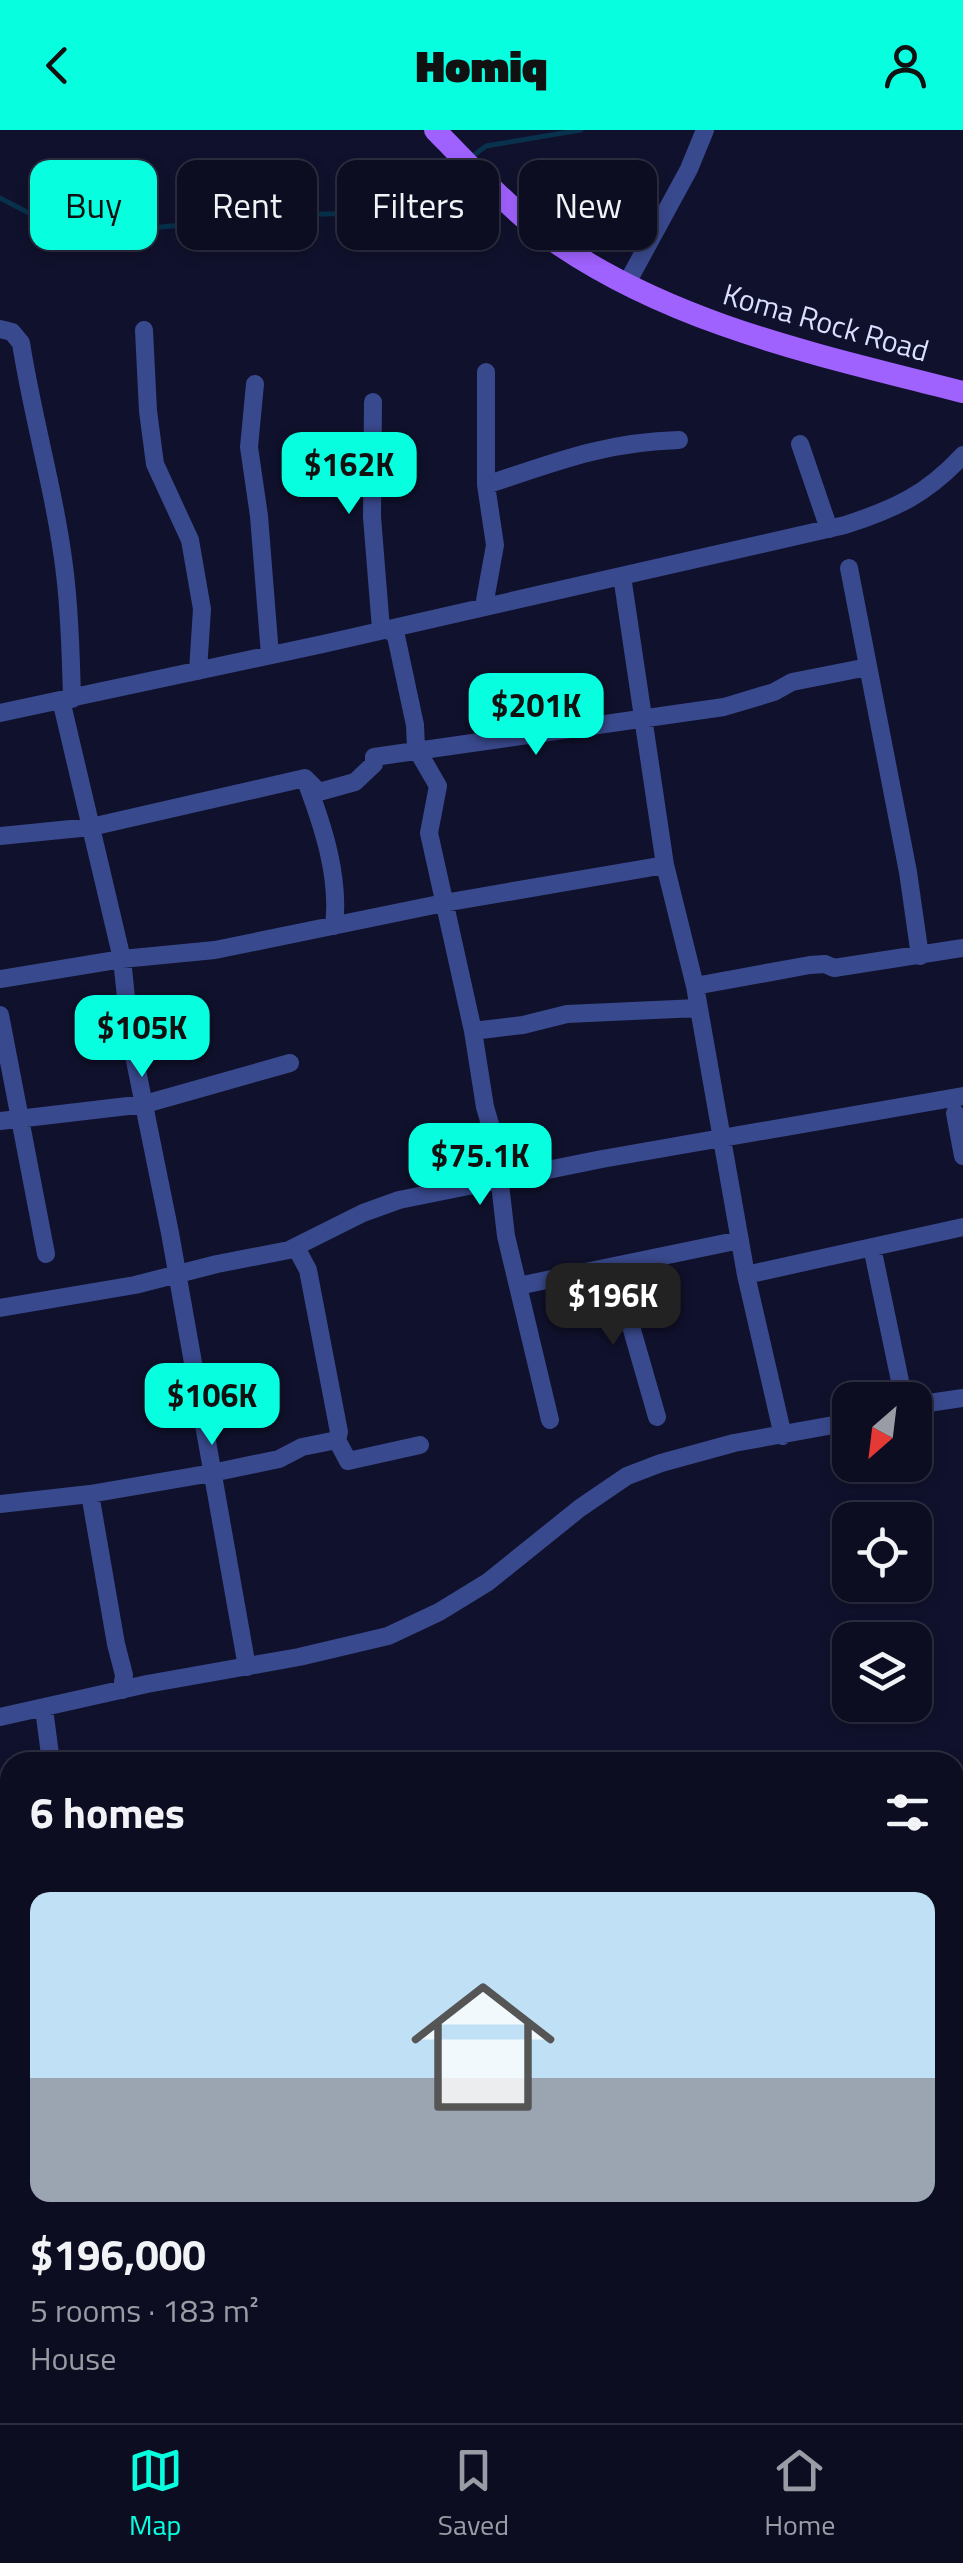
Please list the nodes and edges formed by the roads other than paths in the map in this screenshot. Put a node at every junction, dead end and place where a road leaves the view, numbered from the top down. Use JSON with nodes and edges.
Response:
{"nodes":[{"id":1,"x":434,"y":130,"type":"edge"},
{"id":2,"x":704,"y":133,"type":"edge"},
{"id":3,"x":627,"y":284,"type":"junction"},
{"id":4,"x":0,"y":328,"type":"edge"},
{"id":5,"x":144,"y":330,"type":"dead end"},
{"id":6,"x":486,"y":372,"type":"dead end"},
{"id":7,"x":255,"y":384,"type":"dead end"},
{"id":8,"x":963,"y":392,"type":"edge"},
{"id":9,"x":372,"y":402,"type":"dead end"},
{"id":10,"x":679,"y":440,"type":"dead end"},
{"id":11,"x":800,"y":444,"type":"dead end"},
{"id":12,"x":962,"y":453,"type":"edge"},
{"id":13,"x":486,"y":485,"type":"junction"},
{"id":14,"x":830,"y":529,"type":"junction"},
{"id":15,"x":849,"y":568,"type":"dead end"},
{"id":16,"x":622,"y":576,"type":"junction"},
{"id":17,"x":484,"y":606,"type":"junction"},
{"id":18,"x":384,"y":629,"type":"junction"},
{"id":19,"x":270,"y":655,"type":"junction"},
{"id":20,"x":868,"y":667,"type":"junction"},
{"id":21,"x":198,"y":670,"type":"junction"},
{"id":22,"x":67,"y":699,"type":"junction"},
{"id":23,"x":0,"y":713,"type":"edge"},
{"id":24,"x":645,"y":718,"type":"junction"},
{"id":25,"x":416,"y":748,"type":"junction"},
{"id":26,"x":305,"y":778,"type":"junction"},
{"id":27,"x":90,"y":826,"type":"junction"},
{"id":28,"x":0,"y":836,"type":"edge"},
{"id":29,"x":665,"y":865,"type":"junction"},
{"id":30,"x":444,"y":903,"type":"junction"},
{"id":31,"x":334,"y":926,"type":"junction"},
{"id":32,"x":963,"y":948,"type":"edge"},
{"id":33,"x":920,"y":956,"type":"junction"},
{"id":34,"x":122,"y":959,"type":"junction"},
{"id":35,"x":0,"y":978,"type":"edge"},
{"id":36,"x":696,"y":986,"type":"junction"},
{"id":37,"x":698,"y":1008,"type":"junction"},
{"id":38,"x":0,"y":1015,"type":"edge"},
{"id":39,"x":473,"y":1031,"type":"junction"},
{"id":40,"x":290,"y":1063,"type":"dead end"},
{"id":41,"x":963,"y":1096,"type":"edge"},
{"id":42,"x":145,"y":1104,"type":"junction"},
{"id":43,"x":955,"y":1114,"type":"dead end"},
{"id":44,"x":9,"y":1120,"type":"edge"},
{"id":45,"x":722,"y":1138,"type":"junction"},
{"id":46,"x":963,"y":1156,"type":"edge"},
{"id":47,"x":500,"y":1180,"type":"junction"},
{"id":48,"x":963,"y":1227,"type":"edge"},
{"id":49,"x":740,"y":1240,"type":"junction"},
{"id":50,"x":872,"y":1247,"type":"junction"},
{"id":51,"x":46,"y":1254,"type":"dead end"},
{"id":52,"x":300,"y":1256,"type":"dead end"},
{"id":53,"x":614,"y":1267,"type":"junction"},
{"id":54,"x":176,"y":1273,"type":"junction"},
{"id":55,"x":746,"y":1275,"type":"junction"},
{"id":56,"x":518,"y":1286,"type":"junction"},
{"id":57,"x":0,"y":1308,"type":"edge"},
{"id":58,"x":900,"y":1382,"type":"edge"},
{"id":59,"x":963,"y":1398,"type":"edge"},
{"id":60,"x":932,"y":1403,"type":"edge"},
{"id":61,"x":657,"y":1416,"type":"dead end"},
{"id":62,"x":550,"y":1420,"type":"dead end"},
{"id":63,"x":832,"y":1426,"type":"edge"},
{"id":64,"x":783,"y":1436,"type":"junction"},
{"id":65,"x":337,"y":1440,"type":"junction"},
{"id":66,"x":420,"y":1445,"type":"dead end"},
{"id":67,"x":212,"y":1473,"type":"junction"},
{"id":68,"x":90,"y":1494,"type":"junction"},
{"id":69,"x":0,"y":1504,"type":"edge"},
{"id":70,"x":247,"y":1667,"type":"junction"},
{"id":71,"x":122,"y":1690,"type":"junction"},
{"id":72,"x":44,"y":1709,"type":"junction"},
{"id":73,"x":0,"y":1717,"type":"edge"},
{"id":74,"x":50,"y":1752,"type":"edge"}],
"edges":[{"from":1,"to":3,"type":"main road","name":"Koma Rock Road"},
{"from":2,"to":3,"type":"street"},
{"from":3,"to":8,"type":"main road","name":"Koma Rock Road"},
{"from":4,"to":22,"type":"street"},
{"from":5,"to":21,"type":"street"},
{"from":6,"to":13,"type":"street"},
{"from":7,"to":19,"type":"street"},
{"from":9,"to":18,"type":"street"},
{"from":10,"to":13,"type":"street"},
{"from":11,"to":14,"type":"street"},
{"from":12,"to":14,"type":"street"},
{"from":13,"to":17,"type":"street"},
{"from":14,"to":16,"type":"street"},
{"from":15,"to":20,"type":"street"},
{"from":16,"to":17,"type":"street"},
{"from":16,"to":24,"type":"street"},
{"from":17,"to":18,"type":"street"},
{"from":18,"to":19,"type":"street"},
{"from":18,"to":25,"type":"street"},
{"from":19,"to":21,"type":"street"},
{"from":20,"to":24,"type":"street"},
{"from":20,"to":33,"type":"street"},
{"from":21,"to":22,"type":"street"},
{"from":22,"to":23,"type":"street"},
{"from":22,"to":27,"type":"street"},
{"from":24,"to":25,"type":"street"},
{"from":24,"to":29,"type":"street"},
{"from":25,"to":26,"type":"street"},
{"from":25,"to":30,"type":"street"},
{"from":26,"to":27,"type":"street"},
{"from":26,"to":31,"type":"street"},
{"from":27,"to":28,"type":"street"},
{"from":27,"to":34,"type":"street"},
{"from":29,"to":30,"type":"street"},
{"from":29,"to":36,"type":"street"},
{"from":30,"to":31,"type":"street"},
{"from":30,"to":39,"type":"street"},
{"from":31,"to":34,"type":"street"},
{"from":32,"to":33,"type":"street"},
{"from":33,"to":36,"type":"street"},
{"from":34,"to":35,"type":"street"},
{"from":34,"to":42,"type":"street"},
{"from":36,"to":37,"type":"street"},
{"from":37,"to":39,"type":"street"},
{"from":37,"to":45,"type":"street"},
{"from":38,"to":44,"type":"street"},
{"from":39,"to":47,"type":"street"},
{"from":40,"to":42,"type":"street"},
{"from":41,"to":45,"type":"street"},
{"from":42,"to":44,"type":"street"},
{"from":42,"to":54,"type":"street"},
{"from":43,"to":46,"type":"street"},
{"from":44,"to":51,"type":"street"},
{"from":45,"to":47,"type":"street"},
{"from":45,"to":49,"type":"street"},
{"from":47,"to":54,"type":"street"},
{"from":47,"to":56,"type":"street"},
{"from":48,"to":50,"type":"street"},
{"from":49,"to":53,"type":"street"},
{"from":49,"to":55,"type":"street"},
{"from":50,"to":55,"type":"street"},
{"from":50,"to":58,"type":"street"},
{"from":52,"to":65,"type":"street"},
{"from":53,"to":56,"type":"street"},
{"from":53,"to":61,"type":"street"},
{"from":54,"to":57,"type":"street"},
{"from":54,"to":67,"type":"street"},
{"from":55,"to":64,"type":"street"},
{"from":56,"to":62,"type":"street"},
{"from":59,"to":60,"type":"street"},
{"from":63,"to":64,"type":"street"},
{"from":64,"to":70,"type":"street"},
{"from":65,"to":66,"type":"street"},
{"from":65,"to":67,"type":"street"},
{"from":67,"to":68,"type":"street"},
{"from":67,"to":70,"type":"street"},
{"from":68,"to":69,"type":"street"},
{"from":68,"to":71,"type":"street"},
{"from":70,"to":71,"type":"street"},
{"from":71,"to":72,"type":"street"},
{"from":72,"to":73,"type":"street"},
{"from":72,"to":74,"type":"street"}]}
